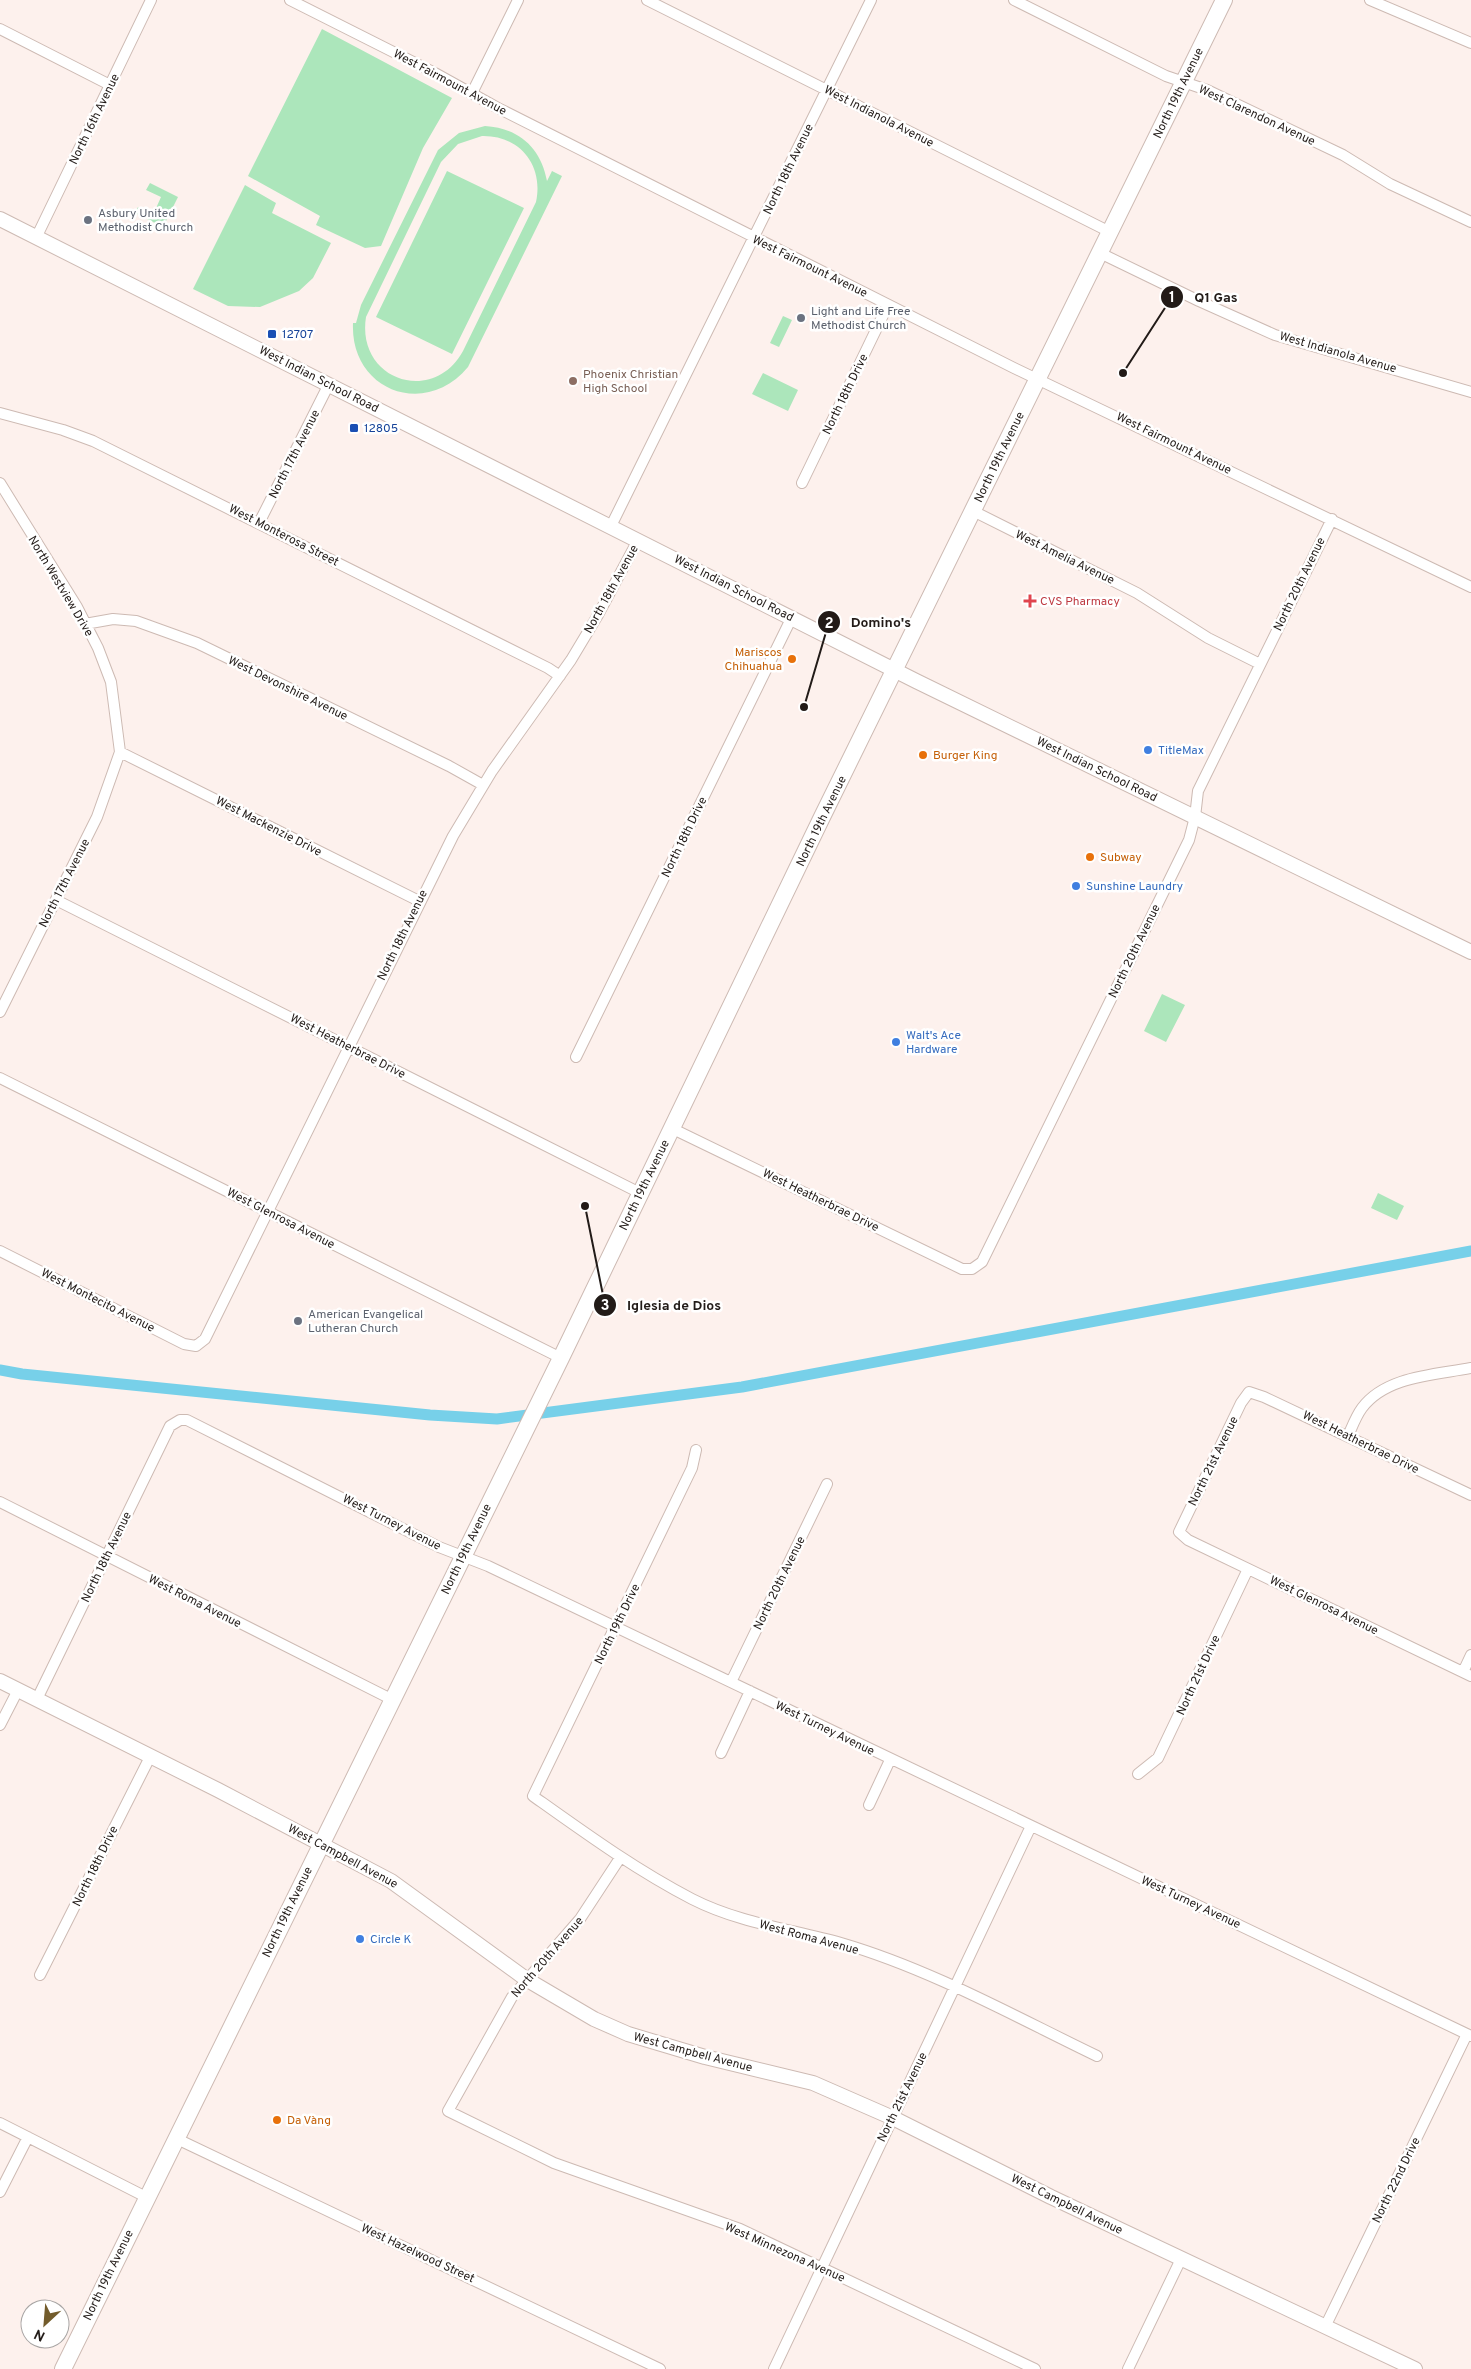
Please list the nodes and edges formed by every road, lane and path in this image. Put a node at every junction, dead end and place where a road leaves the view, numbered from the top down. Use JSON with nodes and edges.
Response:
{"nodes":[{"id":1,"x":151,"y":0,"type":"edge"},
{"id":2,"x":290,"y":0,"type":"edge"},
{"id":3,"x":518,"y":0,"type":"edge"},
{"id":4,"x":647,"y":0,"type":"edge"},
{"id":5,"x":871,"y":0,"type":"edge"},
{"id":6,"x":1014,"y":0,"type":"edge"},
{"id":7,"x":1224,"y":0,"type":"edge"},
{"id":8,"x":1370,"y":0,"type":"edge"},
{"id":9,"x":0,"y":30,"type":"edge"},
{"id":10,"x":1471,"y":42,"type":"edge"},
{"id":11,"x":1184,"y":82,"type":"junction"},
{"id":12,"x":110,"y":85,"type":"junction"},
{"id":13,"x":827,"y":90,"type":"junction"},
{"id":14,"x":472,"y":94,"type":"junction"},
{"id":15,"x":0,"y":219,"type":"edge"},
{"id":16,"x":1471,"y":222,"type":"edge"},
{"id":17,"x":1110,"y":232,"type":"junction"},
{"id":18,"x":36,"y":238,"type":"junction"},
{"id":19,"x":754,"y":238,"type":"junction"},
{"id":20,"x":1100,"y":253,"type":"junction"},
{"id":21,"x":888,"y":304,"type":"junction"},
{"id":22,"x":1038,"y":379,"type":"junction"},
{"id":23,"x":329,"y":384,"type":"junction"},
{"id":24,"x":1471,"y":392,"type":"edge"},
{"id":25,"x":0,"y":413,"type":"edge"},
{"id":26,"x":0,"y":483,"type":"edge"},
{"id":27,"x":802,"y":483,"type":"dead end"},
{"id":28,"x":973,"y":512,"type":"junction"},
{"id":29,"x":1332,"y":519,"type":"junction"},
{"id":30,"x":259,"y":523,"type":"junction"},
{"id":31,"x":612,"y":526,"type":"junction"},
{"id":32,"x":638,"y":540,"type":"junction"},
{"id":33,"x":1471,"y":587,"type":"edge"},
{"id":34,"x":792,"y":617,"type":"junction"},
{"id":35,"x":85,"y":624,"type":"junction"},
{"id":36,"x":1260,"y":664,"type":"junction"},
{"id":37,"x":894,"y":670,"type":"junction"},
{"id":38,"x":560,"y":676,"type":"junction"},
{"id":39,"x":120,"y":752,"type":"junction"},
{"id":40,"x":483,"y":786,"type":"junction"},
{"id":41,"x":1195,"y":818,"type":"junction"},
{"id":42,"x":56,"y":900,"type":"junction"},
{"id":43,"x":419,"y":901,"type":"junction"},
{"id":44,"x":1471,"y":952,"type":"edge"},
{"id":45,"x":0,"y":1012,"type":"edge"},
{"id":46,"x":348,"y":1046,"type":"junction"},
{"id":47,"x":576,"y":1057,"type":"dead end"},
{"id":48,"x":0,"y":1078,"type":"edge"},
{"id":49,"x":671,"y":1128,"type":"junction"},
{"id":50,"x":640,"y":1193,"type":"junction"},
{"id":51,"x":267,"y":1211,"type":"junction"},
{"id":52,"x":0,"y":1251,"type":"edge"},
{"id":53,"x":972,"y":1269,"type":"joint"},
{"id":54,"x":196,"y":1346,"type":"joint"},
{"id":55,"x":561,"y":1358,"type":"junction"},
{"id":56,"x":1471,"y":1368,"type":"edge"},
{"id":57,"x":1249,"y":1392,"type":"joint"},
{"id":58,"x":180,"y":1420,"type":"joint"},
{"id":59,"x":1348,"y":1436,"type":"junction"},
{"id":60,"x":696,"y":1450,"type":"dead end"},
{"id":61,"x":827,"y":1484,"type":"dead end"},
{"id":62,"x":1471,"y":1495,"type":"edge"},
{"id":63,"x":0,"y":1502,"type":"edge"},
{"id":64,"x":1179,"y":1532,"type":"joint"},
{"id":65,"x":106,"y":1556,"type":"junction"},
{"id":66,"x":462,"y":1556,"type":"junction"},
{"id":67,"x":1248,"y":1569,"type":"junction"},
{"id":68,"x":615,"y":1627,"type":"junction"},
{"id":69,"x":1471,"y":1655,"type":"edge"},
{"id":70,"x":1467,"y":1674,"type":"edge"},
{"id":71,"x":0,"y":1681,"type":"edge"},
{"id":72,"x":731,"y":1682,"type":"junction"},
{"id":73,"x":18,"y":1690,"type":"junction"},
{"id":74,"x":750,"y":1691,"type":"junction"},
{"id":75,"x":37,"y":1699,"type":"junction"},
{"id":76,"x":391,"y":1699,"type":"junction"},
{"id":77,"x":0,"y":1725,"type":"edge"},
{"id":78,"x":721,"y":1753,"type":"dead end"},
{"id":79,"x":150,"y":1757,"type":"junction"},
{"id":80,"x":890,"y":1760,"type":"junction"},
{"id":81,"x":1138,"y":1774,"type":"dead end"},
{"id":82,"x":533,"y":1796,"type":"joint"},
{"id":83,"x":869,"y":1804,"type":"dead end"},
{"id":84,"x":1031,"y":1826,"type":"junction"},
{"id":85,"x":320,"y":1844,"type":"junction"},
{"id":86,"x":620,"y":1858,"type":"junction"},
{"id":87,"x":40,"y":1975,"type":"dead end"},
{"id":88,"x":526,"y":1979,"type":"junction"},
{"id":89,"x":955,"y":1988,"type":"junction"},
{"id":90,"x":1469,"y":2035,"type":"edge"},
{"id":91,"x":1097,"y":2056,"type":"dead end"},
{"id":92,"x":448,"y":2111,"type":"joint"},
{"id":93,"x":892,"y":2118,"type":"junction"},
{"id":94,"x":0,"y":2123,"type":"edge"},
{"id":95,"x":28,"y":2137,"type":"junction"},
{"id":96,"x":175,"y":2138,"type":"junction"},
{"id":97,"x":0,"y":2192,"type":"edge"},
{"id":98,"x":146,"y":2197,"type":"junction"},
{"id":99,"x":1181,"y":2259,"type":"junction"},
{"id":100,"x":820,"y":2268,"type":"junction"},
{"id":101,"x":1325,"y":2326,"type":"junction"},
{"id":102,"x":63,"y":2369,"type":"edge"},
{"id":103,"x":660,"y":2369,"type":"edge"},
{"id":104,"x":774,"y":2369,"type":"edge"},
{"id":105,"x":1035,"y":2369,"type":"edge"},
{"id":106,"x":1128,"y":2369,"type":"edge"},
{"id":107,"x":1415,"y":2369,"type":"edge"}],
"edges":[{"from":1,"to":12,"type":"street","name":"North 16th Avenue"},
{"from":2,"to":14,"type":"street","name":"West Fairmount Avenue"},
{"from":3,"to":14,"type":"street"},
{"from":4,"to":13,"type":"street","name":"West Indianola Avenue"},
{"from":5,"to":13,"type":"street","name":"North 18th Avenue"},
{"from":6,"to":11,"type":"street","name":"West Clarendon Avenue"},
{"from":7,"to":11,"type":"main road","name":"North 19th Avenue"},
{"from":8,"to":10,"type":"street"},
{"from":9,"to":12,"type":"street"},
{"from":11,"to":16,"type":"street","name":"West Clarendon Avenue"},
{"from":11,"to":17,"type":"main road","name":"North 19th Avenue"},
{"from":12,"to":18,"type":"street","name":"North 16th Avenue"},
{"from":13,"to":17,"type":"street","name":"West Indianola Avenue"},
{"from":13,"to":19,"type":"street","name":"North 18th Avenue"},
{"from":14,"to":19,"type":"street","name":"West Fairmount Avenue"},
{"from":15,"to":18,"type":"main road","name":"West Indian School Road"},
{"from":17,"to":20,"type":"main road","name":"North 19th Avenue"},
{"from":18,"to":23,"type":"main road","name":"West Indian School Road"},
{"from":19,"to":21,"type":"street","name":"West Fairmount Avenue"},
{"from":19,"to":31,"type":"street","name":"North 18th Avenue"},
{"from":20,"to":22,"type":"main road","name":"North 19th Avenue"},
{"from":20,"to":24,"type":"street","name":"West Indianola Avenue"},
{"from":21,"to":22,"type":"street","name":"West Fairmount Avenue"},
{"from":21,"to":27,"type":"street","name":"North 18th Drive"},
{"from":22,"to":28,"type":"main road","name":"North 19th Avenue"},
{"from":22,"to":29,"type":"street","name":"West Fairmount Avenue"},
{"from":23,"to":30,"type":"street","name":"North 17th Avenue"},
{"from":23,"to":31,"type":"main road","name":"West Indian School Road"},
{"from":25,"to":30,"type":"street","name":"West Monterosa Street"},
{"from":26,"to":35,"type":"street","name":"North Westview Drive"},
{"from":28,"to":36,"type":"street","name":"West Amelia Avenue"},
{"from":28,"to":37,"type":"main road","name":"North 19th Avenue"},
{"from":29,"to":33,"type":"street","name":"West Fairmount Avenue"},
{"from":29,"to":36,"type":"street","name":"North 20th Avenue"},
{"from":30,"to":38,"type":"street","name":"West Monterosa Street"},
{"from":31,"to":32,"type":"main road","name":"West Indian School Road"},
{"from":32,"to":34,"type":"main road","name":"West Indian School Road"},
{"from":32,"to":38,"type":"street","name":"North 18th Avenue"},
{"from":34,"to":37,"type":"main road","name":"West Indian School Road"},
{"from":34,"to":47,"type":"street","name":"North 18th Drive"},
{"from":35,"to":39,"type":"street","name":"North Westview Drive"},
{"from":35,"to":40,"type":"street","name":"West Devonshire Avenue"},
{"from":36,"to":41,"type":"street","name":"North 20th Avenue"},
{"from":37,"to":41,"type":"main road","name":"West Indian School Road"},
{"from":37,"to":49,"type":"main road","name":"North 19th Avenue"},
{"from":38,"to":40,"type":"street","name":"North 18th Avenue"},
{"from":39,"to":42,"type":"street","name":"North 17th Avenue"},
{"from":39,"to":43,"type":"street","name":"West Mackenzie Drive"},
{"from":40,"to":43,"type":"street","name":"North 18th Avenue"},
{"from":41,"to":44,"type":"main road","name":"West Indian School Road"},
{"from":41,"to":53,"type":"street","name":"North 20th Avenue"},
{"from":42,"to":45,"type":"street","name":"North 17th Avenue"},
{"from":42,"to":46,"type":"street","name":"West Heatherbrae Drive"},
{"from":43,"to":46,"type":"street","name":"North 18th Avenue"},
{"from":46,"to":50,"type":"street","name":"West Heatherbrae Drive"},
{"from":46,"to":51,"type":"street","name":"North 18th Avenue"},
{"from":48,"to":51,"type":"street","name":"West Glenrosa Avenue"},
{"from":49,"to":50,"type":"main road","name":"North 19th Avenue"},
{"from":49,"to":53,"type":"street","name":"West Heatherbrae Drive"},
{"from":50,"to":55,"type":"main road","name":"North 19th Avenue"},
{"from":51,"to":54,"type":"street","name":"North 18th Avenue"},
{"from":51,"to":55,"type":"street","name":"West Glenrosa Avenue"},
{"from":52,"to":54,"type":"street","name":"West Montecito Avenue"},
{"from":55,"to":66,"type":"main road","name":"North 19th Avenue"},
{"from":56,"to":59,"type":"street"},
{"from":57,"to":59,"type":"street","name":"West Heatherbrae Drive"},
{"from":57,"to":64,"type":"street","name":"North 21st Avenue"},
{"from":58,"to":65,"type":"street","name":"North 18th Avenue"},
{"from":58,"to":66,"type":"street","name":"West Turney Avenue"},
{"from":59,"to":62,"type":"street","name":"West Heatherbrae Drive"},
{"from":60,"to":68,"type":"street","name":"North 19th Drive"},
{"from":61,"to":72,"type":"street","name":"North 20th Avenue"},
{"from":63,"to":65,"type":"street","name":"West Roma Avenue"},
{"from":64,"to":67,"type":"street","name":"West Glenrosa Avenue"},
{"from":65,"to":75,"type":"street","name":"North 18th Avenue"},
{"from":65,"to":76,"type":"street","name":"West Roma Avenue"},
{"from":66,"to":68,"type":"street","name":"West Turney Avenue"},
{"from":66,"to":76,"type":"main road","name":"North 19th Avenue"},
{"from":67,"to":70,"type":"street","name":"West Glenrosa Avenue"},
{"from":67,"to":81,"type":"street","name":"North 21st Drive"},
{"from":68,"to":72,"type":"street","name":"West Turney Avenue"},
{"from":68,"to":82,"type":"street","name":"North 19th Drive"},
{"from":69,"to":70,"type":"street"},
{"from":71,"to":73,"type":"main road","name":"West Campbell Avenue"},
{"from":72,"to":74,"type":"street","name":"West Turney Avenue"},
{"from":73,"to":75,"type":"main road","name":"West Campbell Avenue"},
{"from":73,"to":77,"type":"street"},
{"from":74,"to":78,"type":"street"},
{"from":74,"to":80,"type":"street","name":"West Turney Avenue"},
{"from":75,"to":79,"type":"main road","name":"West Campbell Avenue"},
{"from":76,"to":85,"type":"main road","name":"North 19th Avenue"},
{"from":79,"to":85,"type":"main road","name":"West Campbell Avenue"},
{"from":79,"to":87,"type":"street","name":"North 18th Drive"},
{"from":80,"to":83,"type":"street"},
{"from":80,"to":84,"type":"street","name":"West Turney Avenue"},
{"from":82,"to":86,"type":"street","name":"West Roma Avenue"},
{"from":84,"to":89,"type":"street","name":"North 21st Avenue"},
{"from":84,"to":90,"type":"street","name":"West Turney Avenue"},
{"from":85,"to":88,"type":"main road","name":"West Campbell Avenue"},
{"from":85,"to":96,"type":"main road","name":"North 19th Avenue"},
{"from":86,"to":88,"type":"street","name":"North 20th Avenue"},
{"from":86,"to":89,"type":"street","name":"West Roma Avenue"},
{"from":88,"to":92,"type":"street","name":"North 20th Avenue"},
{"from":88,"to":93,"type":"main road","name":"West Campbell Avenue"},
{"from":89,"to":91,"type":"street","name":"West Roma Avenue"},
{"from":89,"to":93,"type":"street","name":"North 21st Avenue"},
{"from":90,"to":101,"type":"street","name":"North 22nd Drive"},
{"from":92,"to":100,"type":"street","name":"West Minnezona Avenue"},
{"from":93,"to":99,"type":"main road","name":"West Campbell Avenue"},
{"from":93,"to":100,"type":"street","name":"North 21st Avenue"},
{"from":94,"to":95,"type":"street"},
{"from":95,"to":97,"type":"street"},
{"from":95,"to":98,"type":"street"},
{"from":96,"to":98,"type":"main road","name":"North 19th Avenue"},
{"from":96,"to":103,"type":"street","name":"West Hazelwood Street"},
{"from":98,"to":102,"type":"main road","name":"North 19th Avenue"},
{"from":99,"to":101,"type":"main road","name":"West Campbell Avenue"},
{"from":99,"to":106,"type":"street"},
{"from":100,"to":104,"type":"street","name":"North 21st Avenue"},
{"from":100,"to":105,"type":"street","name":"West Minnezona Avenue"},
{"from":101,"to":107,"type":"main road","name":"West Campbell Avenue"}]}
